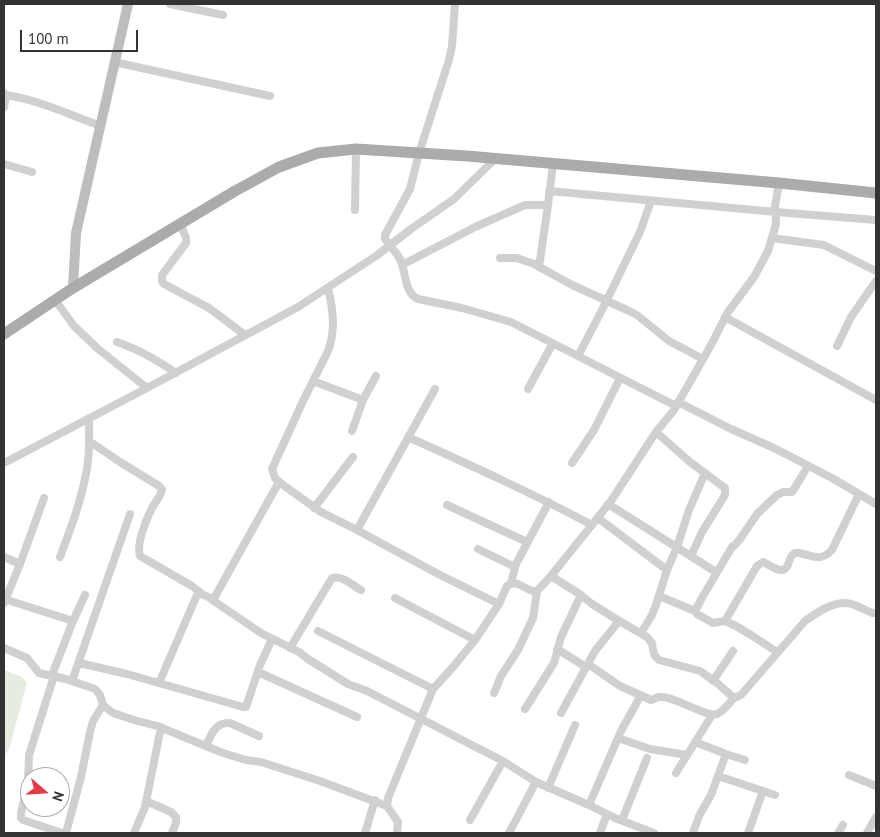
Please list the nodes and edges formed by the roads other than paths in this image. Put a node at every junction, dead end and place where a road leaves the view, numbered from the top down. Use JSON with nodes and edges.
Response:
{"nodes":[{"id":1,"x":128,"y":4,"type":"edge"},
{"id":2,"x":170,"y":4,"type":"edge"},
{"id":3,"x":455,"y":4,"type":"edge"},
{"id":4,"x":223,"y":15,"type":"dead end"},
{"id":5,"x":114,"y":62,"type":"junction"},
{"id":6,"x":5,"y":94,"type":"edge"},
{"id":7,"x":270,"y":96,"type":"dead end"},
{"id":8,"x":4,"y":107,"type":"edge"},
{"id":9,"x":101,"y":126,"type":"junction"},
{"id":10,"x":356,"y":149,"type":"junction"},
{"id":11,"x":419,"y":153,"type":"junction"},
{"id":12,"x":496,"y":158,"type":"junction"},
{"id":13,"x":553,"y":163,"type":"junction"},
{"id":14,"x":4,"y":164,"type":"edge"},
{"id":15,"x":32,"y":172,"type":"dead end"},
{"id":16,"x":779,"y":184,"type":"junction"},
{"id":17,"x":549,"y":191,"type":"junction"},
{"id":18,"x":876,"y":193,"type":"edge"},
{"id":19,"x":651,"y":201,"type":"junction"},
{"id":20,"x":548,"y":205,"type":"junction"},
{"id":21,"x":355,"y":210,"type":"dead end"},
{"id":22,"x":776,"y":212,"type":"junction"},
{"id":23,"x":876,"y":220,"type":"edge"},
{"id":24,"x":180,"y":223,"type":"junction"},
{"id":25,"x":772,"y":238,"type":"junction"},
{"id":26,"x":390,"y":245,"type":"junction"},
{"id":27,"x":500,"y":258,"type":"dead end"},
{"id":28,"x":402,"y":265,"type":"junction"},
{"id":29,"x":539,"y":267,"type":"junction"},
{"id":30,"x":876,"y":272,"type":"edge"},
{"id":31,"x":876,"y":281,"type":"edge"},
{"id":32,"x":73,"y":288,"type":"junction"},
{"id":33,"x":328,"y":288,"type":"junction"},
{"id":34,"x":55,"y":300,"type":"junction"},
{"id":35,"x":607,"y":300,"type":"junction"},
{"id":36,"x":725,"y":318,"type":"junction"},
{"id":37,"x":4,"y":334,"type":"edge"},
{"id":38,"x":245,"y":335,"type":"junction"},
{"id":39,"x":117,"y":342,"type":"dead end"},
{"id":40,"x":553,"y":343,"type":"junction"},
{"id":41,"x":837,"y":346,"type":"dead end"},
{"id":42,"x":578,"y":356,"type":"junction"},
{"id":43,"x":703,"y":359,"type":"junction"},
{"id":44,"x":176,"y":373,"type":"junction"},
{"id":45,"x":376,"y":376,"type":"dead end"},
{"id":46,"x":620,"y":378,"type":"junction"},
{"id":47,"x":313,"y":381,"type":"junction"},
{"id":48,"x":148,"y":388,"type":"junction"},
{"id":49,"x":436,"y":389,"type":"dead end"},
{"id":50,"x":528,"y":389,"type":"dead end"},
{"id":51,"x":363,"y":400,"type":"junction"},
{"id":52,"x":876,"y":400,"type":"edge"},
{"id":53,"x":677,"y":404,"type":"junction"},
{"id":54,"x":89,"y":418,"type":"junction"},
{"id":55,"x":352,"y":431,"type":"dead end"},
{"id":56,"x":656,"y":432,"type":"junction"},
{"id":57,"x":408,"y":437,"type":"junction"},
{"id":58,"x":89,"y":442,"type":"junction"},
{"id":59,"x":353,"y":457,"type":"dead end"},
{"id":60,"x":4,"y":463,"type":"edge"},
{"id":61,"x":572,"y":463,"type":"dead end"},
{"id":62,"x":808,"y":466,"type":"junction"},
{"id":63,"x":705,"y":473,"type":"junction"},
{"id":64,"x":279,"y":482,"type":"junction"},
{"id":65,"x":859,"y":494,"type":"junction"},
{"id":66,"x":44,"y":498,"type":"dead end"},
{"id":67,"x":549,"y":502,"type":"junction"},
{"id":68,"x":608,"y":504,"type":"junction"},
{"id":69,"x":876,"y":504,"type":"edge"},
{"id":70,"x":447,"y":505,"type":"dead end"},
{"id":71,"x":314,"y":508,"type":"junction"},
{"id":72,"x":130,"y":514,"type":"dead end"},
{"id":73,"x":598,"y":518,"type":"junction"},
{"id":74,"x":592,"y":525,"type":"junction"},
{"id":75,"x":357,"y":530,"type":"junction"},
{"id":76,"x":527,"y":542,"type":"junction"},
{"id":77,"x":677,"y":547,"type":"junction"},
{"id":78,"x":478,"y":549,"type":"dead end"},
{"id":79,"x":691,"y":556,"type":"junction"},
{"id":80,"x":4,"y":557,"type":"edge"},
{"id":81,"x":60,"y":557,"type":"dead end"},
{"id":82,"x":20,"y":564,"type":"junction"},
{"id":83,"x":514,"y":567,"type":"junction"},
{"id":84,"x":667,"y":570,"type":"junction"},
{"id":85,"x":716,"y":572,"type":"junction"},
{"id":86,"x":551,"y":576,"type":"junction"},
{"id":87,"x":511,"y":583,"type":"junction"},
{"id":88,"x":361,"y":590,"type":"dead end"},
{"id":89,"x":537,"y":591,"type":"junction"},
{"id":90,"x":202,"y":594,"type":"junction"},
{"id":91,"x":85,"y":595,"type":"dead end"},
{"id":92,"x":581,"y":595,"type":"junction"},
{"id":93,"x":659,"y":596,"type":"junction"},
{"id":94,"x":395,"y":598,"type":"dead end"},
{"id":95,"x":4,"y":600,"type":"edge"},
{"id":96,"x":214,"y":600,"type":"junction"},
{"id":97,"x":499,"y":604,"type":"junction"},
{"id":98,"x":695,"y":611,"type":"junction"},
{"id":99,"x":876,"y":612,"type":"edge"},
{"id":100,"x":73,"y":621,"type":"junction"},
{"id":101,"x":619,"y":621,"type":"junction"},
{"id":102,"x":725,"y":621,"type":"junction"},
{"id":103,"x":318,"y":631,"type":"dead end"},
{"id":104,"x":641,"y":633,"type":"junction"},
{"id":105,"x":272,"y":639,"type":"junction"},
{"id":106,"x":475,"y":640,"type":"junction"},
{"id":107,"x":4,"y":648,"type":"edge"},
{"id":108,"x":290,"y":648,"type":"junction"},
{"id":109,"x":557,"y":649,"type":"junction"},
{"id":110,"x":733,"y":651,"type":"dead end"},
{"id":111,"x":778,"y":652,"type":"junction"},
{"id":112,"x":79,"y":663,"type":"junction"},
{"id":113,"x":587,"y":665,"type":"junction"},
{"id":114,"x":258,"y":672,"type":"junction"},
{"id":115,"x":53,"y":676,"type":"junction"},
{"id":116,"x":72,"y":681,"type":"junction"},
{"id":117,"x":713,"y":681,"type":"junction"},
{"id":118,"x":159,"y":683,"type":"junction"},
{"id":119,"x":433,"y":689,"type":"junction"},
{"id":120,"x":494,"y":693,"type":"dead end"},
{"id":121,"x":640,"y":695,"type":"junction"},
{"id":122,"x":734,"y":698,"type":"junction"},
{"id":123,"x":103,"y":705,"type":"junction"},
{"id":124,"x":525,"y":709,"type":"dead end"},
{"id":125,"x":561,"y":712,"type":"dead end"},
{"id":126,"x":712,"y":715,"type":"junction"},
{"id":127,"x":357,"y":717,"type":"dead end"},
{"id":128,"x":420,"y":718,"type":"junction"},
{"id":129,"x":575,"y":725,"type":"dead end"},
{"id":130,"x":161,"y":728,"type":"junction"},
{"id":131,"x":259,"y":736,"type":"dead end"},
{"id":132,"x":618,"y":738,"type":"junction"},
{"id":133,"x":695,"y":742,"type":"junction"},
{"id":134,"x":206,"y":746,"type":"junction"},
{"id":135,"x":726,"y":754,"type":"junction"},
{"id":136,"x":687,"y":755,"type":"junction"},
{"id":137,"x":647,"y":758,"type":"dead end"},
{"id":138,"x":745,"y":760,"type":"dead end"},
{"id":139,"x":503,"y":761,"type":"junction"},
{"id":140,"x":676,"y":773,"type":"dead end"},
{"id":141,"x":849,"y":775,"type":"dead end"},
{"id":142,"x":718,"y":776,"type":"junction"},
{"id":143,"x":536,"y":782,"type":"junction"},
{"id":144,"x":876,"y":786,"type":"edge"},
{"id":145,"x":548,"y":788,"type":"junction"},
{"id":146,"x":763,"y":791,"type":"junction"},
{"id":147,"x":775,"y":795,"type":"dead end"},
{"id":148,"x":375,"y":800,"type":"junction"},
{"id":149,"x":146,"y":802,"type":"junction"},
{"id":150,"x":589,"y":805,"type":"junction"},
{"id":151,"x":388,"y":806,"type":"junction"},
{"id":152,"x":607,"y":814,"type":"junction"},
{"id":153,"x":876,"y":817,"type":"edge"},
{"id":154,"x":470,"y":820,"type":"dead end"},
{"id":155,"x":622,"y":820,"type":"junction"},
{"id":156,"x":843,"y":825,"type":"dead end"},
{"id":157,"x":51,"y":832,"type":"edge"},
{"id":158,"x":62,"y":833,"type":"edge"},
{"id":159,"x":66,"y":833,"type":"edge"},
{"id":160,"x":134,"y":833,"type":"edge"},
{"id":161,"x":172,"y":833,"type":"edge"},
{"id":162,"x":365,"y":833,"type":"edge"},
{"id":163,"x":397,"y":833,"type":"edge"},
{"id":164,"x":509,"y":833,"type":"edge"},
{"id":165,"x":600,"y":833,"type":"edge"},
{"id":166,"x":654,"y":833,"type":"edge"},
{"id":167,"x":693,"y":833,"type":"edge"},
{"id":168,"x":748,"y":833,"type":"edge"},
{"id":169,"x":838,"y":833,"type":"edge"},
{"id":170,"x":867,"y":833,"type":"edge"}],
"edges":[{"from":1,"to":5,"type":"street"},
{"from":2,"to":4,"type":"street"},
{"from":3,"to":11,"type":"street"},
{"from":5,"to":7,"type":"street"},
{"from":5,"to":9,"type":"street"},
{"from":6,"to":8,"type":"street"},
{"from":6,"to":9,"type":"street"},
{"from":9,"to":32,"type":"street"},
{"from":10,"to":11,"type":"main road"},
{"from":10,"to":21,"type":"street"},
{"from":10,"to":24,"type":"main road"},
{"from":11,"to":12,"type":"main road"},
{"from":11,"to":26,"type":"street"},
{"from":12,"to":13,"type":"main road"},
{"from":12,"to":26,"type":"street"},
{"from":13,"to":16,"type":"main road"},
{"from":13,"to":17,"type":"street"},
{"from":14,"to":15,"type":"street"},
{"from":16,"to":18,"type":"main road"},
{"from":16,"to":22,"type":"street"},
{"from":17,"to":19,"type":"street"},
{"from":17,"to":20,"type":"street"},
{"from":19,"to":22,"type":"street"},
{"from":19,"to":35,"type":"street"},
{"from":20,"to":28,"type":"street"},
{"from":20,"to":29,"type":"street"},
{"from":22,"to":23,"type":"street"},
{"from":22,"to":25,"type":"street"},
{"from":24,"to":32,"type":"main road"},
{"from":24,"to":38,"type":"street"},
{"from":25,"to":30,"type":"street"},
{"from":25,"to":36,"type":"street"},
{"from":26,"to":28,"type":"street"},
{"from":26,"to":33,"type":"street"},
{"from":27,"to":29,"type":"street"},
{"from":28,"to":40,"type":"street"},
{"from":29,"to":35,"type":"street"},
{"from":31,"to":41,"type":"street"},
{"from":32,"to":34,"type":"main road"},
{"from":33,"to":38,"type":"street"},
{"from":33,"to":47,"type":"street"},
{"from":34,"to":37,"type":"main road"},
{"from":34,"to":48,"type":"street"},
{"from":35,"to":42,"type":"street"},
{"from":35,"to":43,"type":"street"},
{"from":36,"to":43,"type":"street"},
{"from":36,"to":52,"type":"street"},
{"from":38,"to":44,"type":"street"},
{"from":39,"to":44,"type":"street"},
{"from":40,"to":42,"type":"street"},
{"from":40,"to":50,"type":"street"},
{"from":42,"to":46,"type":"street"},
{"from":43,"to":53,"type":"street"},
{"from":44,"to":48,"type":"street"},
{"from":45,"to":51,"type":"street"},
{"from":46,"to":53,"type":"street"},
{"from":46,"to":61,"type":"street"},
{"from":47,"to":51,"type":"street"},
{"from":47,"to":64,"type":"street"},
{"from":48,"to":54,"type":"street"},
{"from":49,"to":57,"type":"street"},
{"from":51,"to":55,"type":"street"},
{"from":53,"to":56,"type":"street"},
{"from":53,"to":62,"type":"street"},
{"from":54,"to":58,"type":"street"},
{"from":54,"to":60,"type":"street"},
{"from":56,"to":63,"type":"street"},
{"from":56,"to":68,"type":"street"},
{"from":57,"to":67,"type":"street"},
{"from":57,"to":75,"type":"street"},
{"from":58,"to":81,"type":"street"},
{"from":58,"to":90,"type":"street"},
{"from":59,"to":71,"type":"street"},
{"from":62,"to":65,"type":"street"},
{"from":62,"to":85,"type":"street"},
{"from":63,"to":77,"type":"street"},
{"from":63,"to":79,"type":"street"},
{"from":64,"to":71,"type":"street"},
{"from":64,"to":96,"type":"street"},
{"from":65,"to":69,"type":"street"},
{"from":65,"to":102,"type":"street"},
{"from":66,"to":82,"type":"street"},
{"from":67,"to":74,"type":"street"},
{"from":67,"to":76,"type":"street"},
{"from":68,"to":73,"type":"street"},
{"from":68,"to":77,"type":"street"},
{"from":70,"to":76,"type":"street"},
{"from":71,"to":75,"type":"street"},
{"from":72,"to":112,"type":"street"},
{"from":73,"to":74,"type":"street"},
{"from":73,"to":84,"type":"street"},
{"from":74,"to":86,"type":"street"},
{"from":75,"to":97,"type":"street"},
{"from":76,"to":83,"type":"street"},
{"from":77,"to":79,"type":"street"},
{"from":77,"to":84,"type":"street"},
{"from":78,"to":83,"type":"street"},
{"from":79,"to":85,"type":"street"},
{"from":80,"to":82,"type":"street"},
{"from":82,"to":95,"type":"street"},
{"from":83,"to":87,"type":"street"},
{"from":84,"to":93,"type":"street"},
{"from":85,"to":98,"type":"street"},
{"from":86,"to":89,"type":"street"},
{"from":86,"to":92,"type":"street"},
{"from":87,"to":89,"type":"street"},
{"from":87,"to":97,"type":"street"},
{"from":88,"to":108,"type":"street"},
{"from":89,"to":120,"type":"street"},
{"from":90,"to":96,"type":"street"},
{"from":90,"to":118,"type":"street"},
{"from":91,"to":100,"type":"street"},
{"from":92,"to":101,"type":"street"},
{"from":92,"to":109,"type":"street"},
{"from":93,"to":98,"type":"street"},
{"from":93,"to":104,"type":"street"},
{"from":94,"to":106,"type":"street"},
{"from":95,"to":100,"type":"street"},
{"from":96,"to":105,"type":"street"},
{"from":97,"to":106,"type":"street"},
{"from":98,"to":102,"type":"street"},
{"from":99,"to":111,"type":"street"},
{"from":100,"to":115,"type":"street"},
{"from":101,"to":104,"type":"street"},
{"from":101,"to":113,"type":"street"},
{"from":102,"to":111,"type":"street"},
{"from":103,"to":119,"type":"street"},
{"from":104,"to":117,"type":"street"},
{"from":105,"to":108,"type":"street"},
{"from":105,"to":114,"type":"street"},
{"from":106,"to":119,"type":"street"},
{"from":107,"to":115,"type":"street"},
{"from":108,"to":128,"type":"street"},
{"from":109,"to":113,"type":"street"},
{"from":109,"to":124,"type":"street"},
{"from":110,"to":117,"type":"street"},
{"from":111,"to":122,"type":"street"},
{"from":112,"to":116,"type":"street"},
{"from":112,"to":118,"type":"street"},
{"from":113,"to":121,"type":"street"},
{"from":113,"to":125,"type":"street"},
{"from":114,"to":118,"type":"street"},
{"from":114,"to":127,"type":"street"},
{"from":115,"to":116,"type":"street"},
{"from":115,"to":157,"type":"street"},
{"from":116,"to":123,"type":"street"},
{"from":117,"to":122,"type":"street"},
{"from":119,"to":128,"type":"street"},
{"from":121,"to":126,"type":"street"},
{"from":121,"to":132,"type":"street"},
{"from":122,"to":126,"type":"street"},
{"from":123,"to":130,"type":"street"},
{"from":123,"to":159,"type":"street"},
{"from":126,"to":133,"type":"street"},
{"from":128,"to":139,"type":"street"},
{"from":128,"to":151,"type":"street"},
{"from":129,"to":145,"type":"street"},
{"from":130,"to":134,"type":"street"},
{"from":130,"to":149,"type":"street"},
{"from":131,"to":134,"type":"street"},
{"from":132,"to":136,"type":"street"},
{"from":132,"to":150,"type":"street"},
{"from":133,"to":135,"type":"street"},
{"from":133,"to":136,"type":"street"},
{"from":134,"to":148,"type":"street"},
{"from":135,"to":138,"type":"street"},
{"from":135,"to":142,"type":"street"},
{"from":136,"to":140,"type":"street"},
{"from":137,"to":155,"type":"street"},
{"from":139,"to":143,"type":"street"},
{"from":139,"to":154,"type":"street"},
{"from":141,"to":144,"type":"street"},
{"from":142,"to":146,"type":"street"},
{"from":142,"to":167,"type":"street"},
{"from":143,"to":145,"type":"street"},
{"from":143,"to":164,"type":"street"},
{"from":145,"to":150,"type":"street"},
{"from":146,"to":147,"type":"street"},
{"from":146,"to":168,"type":"street"},
{"from":148,"to":151,"type":"street"},
{"from":148,"to":162,"type":"street"},
{"from":149,"to":160,"type":"street"},
{"from":149,"to":161,"type":"street"},
{"from":150,"to":152,"type":"street"},
{"from":151,"to":163,"type":"street"},
{"from":152,"to":155,"type":"street"},
{"from":152,"to":165,"type":"street"},
{"from":153,"to":170,"type":"street"},
{"from":155,"to":166,"type":"street"},
{"from":156,"to":169,"type":"street"},
{"from":157,"to":158,"type":"street"}]}
